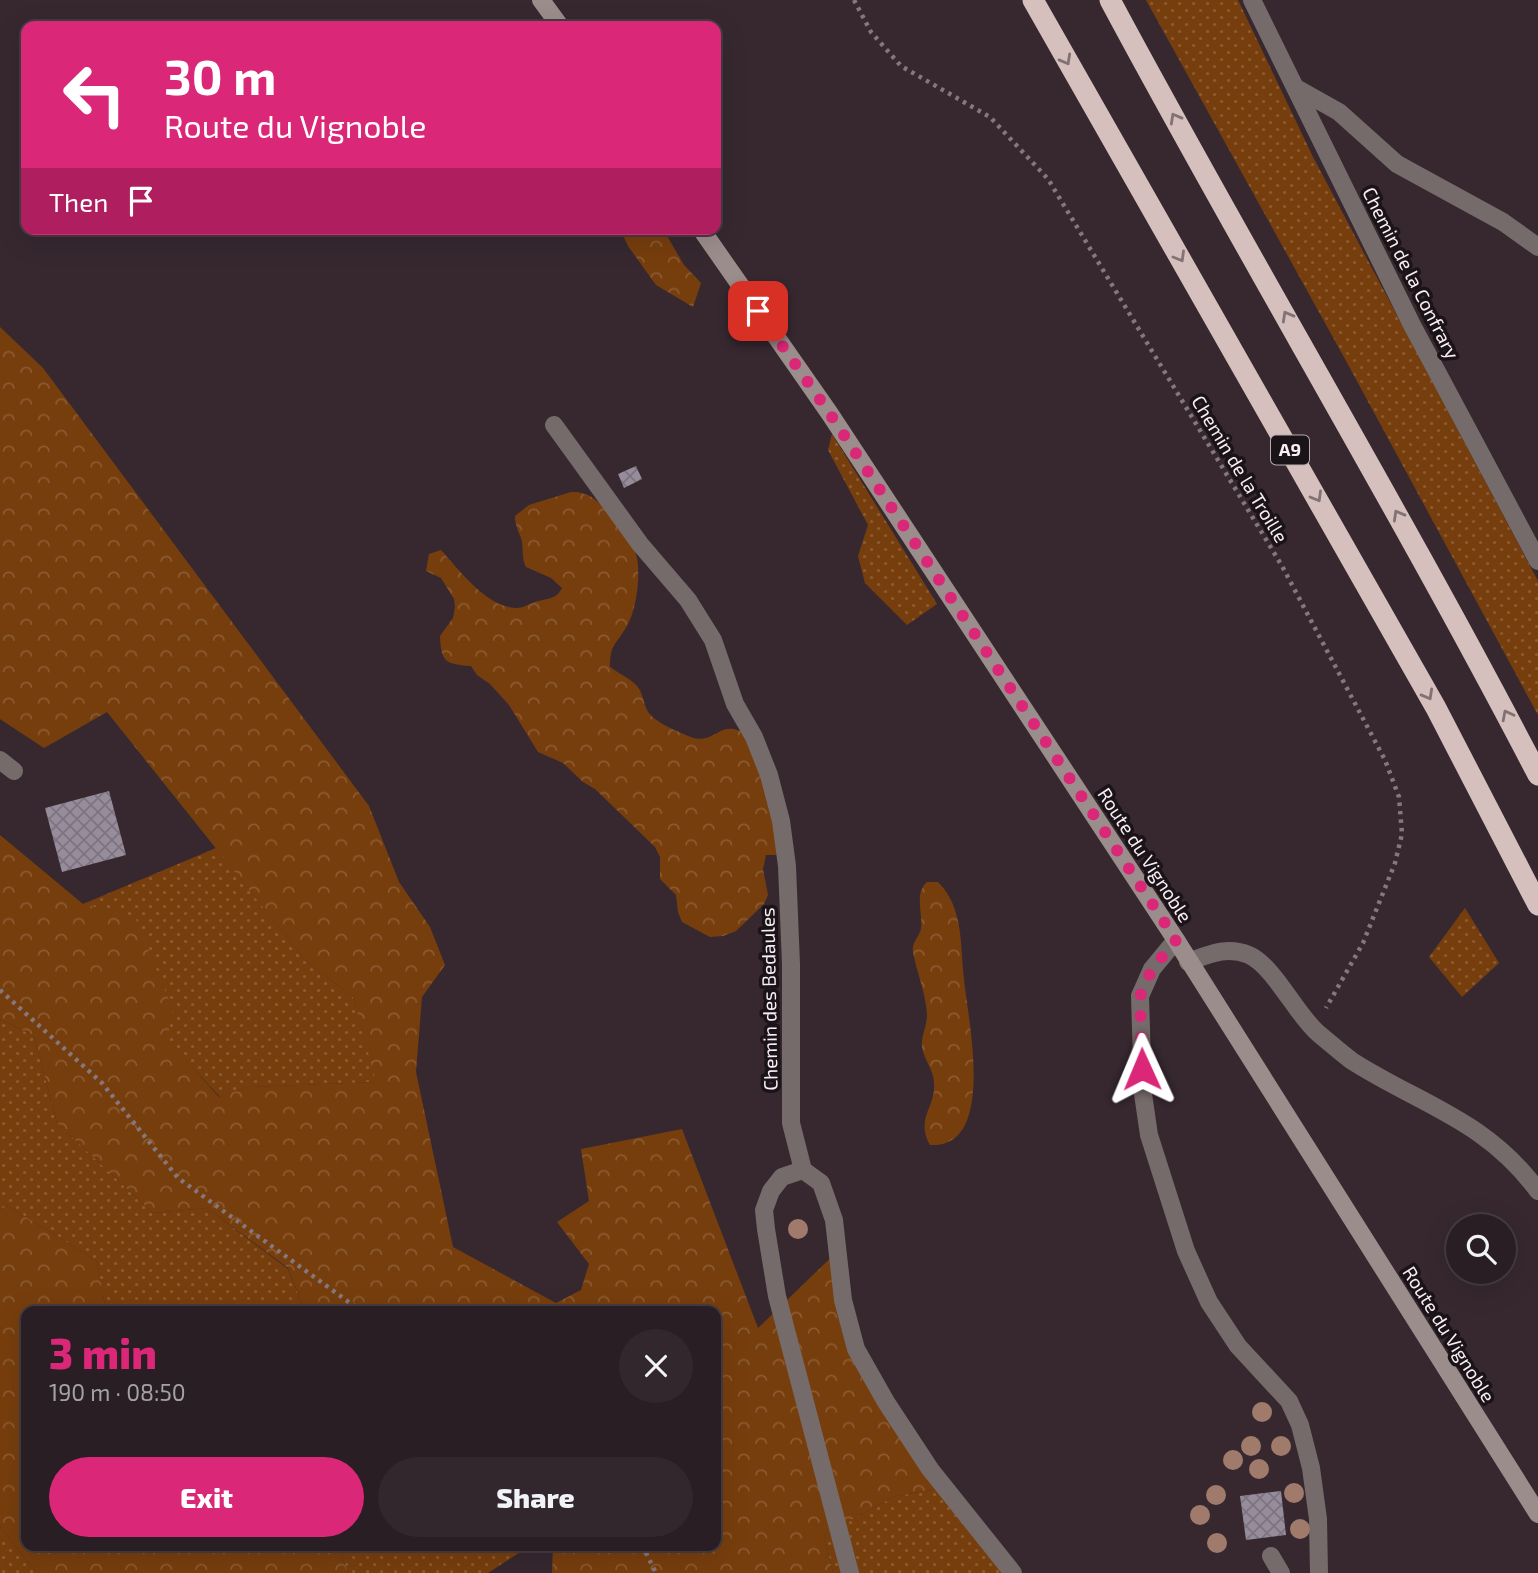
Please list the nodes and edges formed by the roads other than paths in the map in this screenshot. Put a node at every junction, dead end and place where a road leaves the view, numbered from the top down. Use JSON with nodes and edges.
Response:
{"nodes":[{"id":1,"x":541,"y":0,"type":"edge"},
{"id":2,"x":1033,"y":0,"type":"edge"},
{"id":3,"x":1110,"y":0,"type":"edge"},
{"id":4,"x":1252,"y":0,"type":"edge"},
{"id":5,"x":556,"y":21,"type":"edge"},
{"id":6,"x":1297,"y":89,"type":"junction"},
{"id":7,"x":705,"y":235,"type":"edge"},
{"id":8,"x":1538,"y":247,"type":"edge"},
{"id":9,"x":554,"y":425,"type":"dead end"},
{"id":10,"x":1538,"y":561,"type":"edge"},
{"id":11,"x":1538,"y":775,"type":"edge"},
{"id":12,"x":1538,"y":905,"type":"edge"},
{"id":13,"x":1176,"y":940,"type":"junction"},
{"id":14,"x":1188,"y":962,"type":"junction"},
{"id":15,"x":803,"y":1170,"type":"junction"},
{"id":16,"x":1538,"y":1191,"type":"edge"},
{"id":17,"x":1538,"y":1514,"type":"edge"},
{"id":18,"x":1271,"y":1556,"type":"dead end"},
{"id":19,"x":850,"y":1573,"type":"edge"},
{"id":20,"x":1013,"y":1573,"type":"edge"},
{"id":21,"x":1281,"y":1573,"type":"edge"},
{"id":22,"x":1319,"y":1573,"type":"edge"}],
"edges":[{"from":1,"to":5,"type":"street"},
{"from":2,"to":12,"type":"highway","number":"A9","one_way":true},
{"from":11,"to":3,"type":"highway","one_way":true},
{"from":4,"to":6,"type":"street","name":"Chemin de la Confrary"},
{"from":6,"to":8,"type":"street"},
{"from":6,"to":10,"type":"street","name":"Chemin de la Confrary"},
{"from":7,"to":13,"type":"street","name":"Route du Vignoble"},
{"from":9,"to":15,"type":"street","name":"Chemin des Bedaules"},
{"from":13,"to":14,"type":"street","name":"Route du Vignoble"},
{"from":13,"to":22,"type":"street"},
{"from":14,"to":16,"type":"street"},
{"from":14,"to":17,"type":"street","name":"Route du Vignoble"},
{"from":15,"to":19,"type":"street"},
{"from":15,"to":20,"type":"street","name":"Chemin des Bedaules"},
{"from":18,"to":21,"type":"street"}]}
